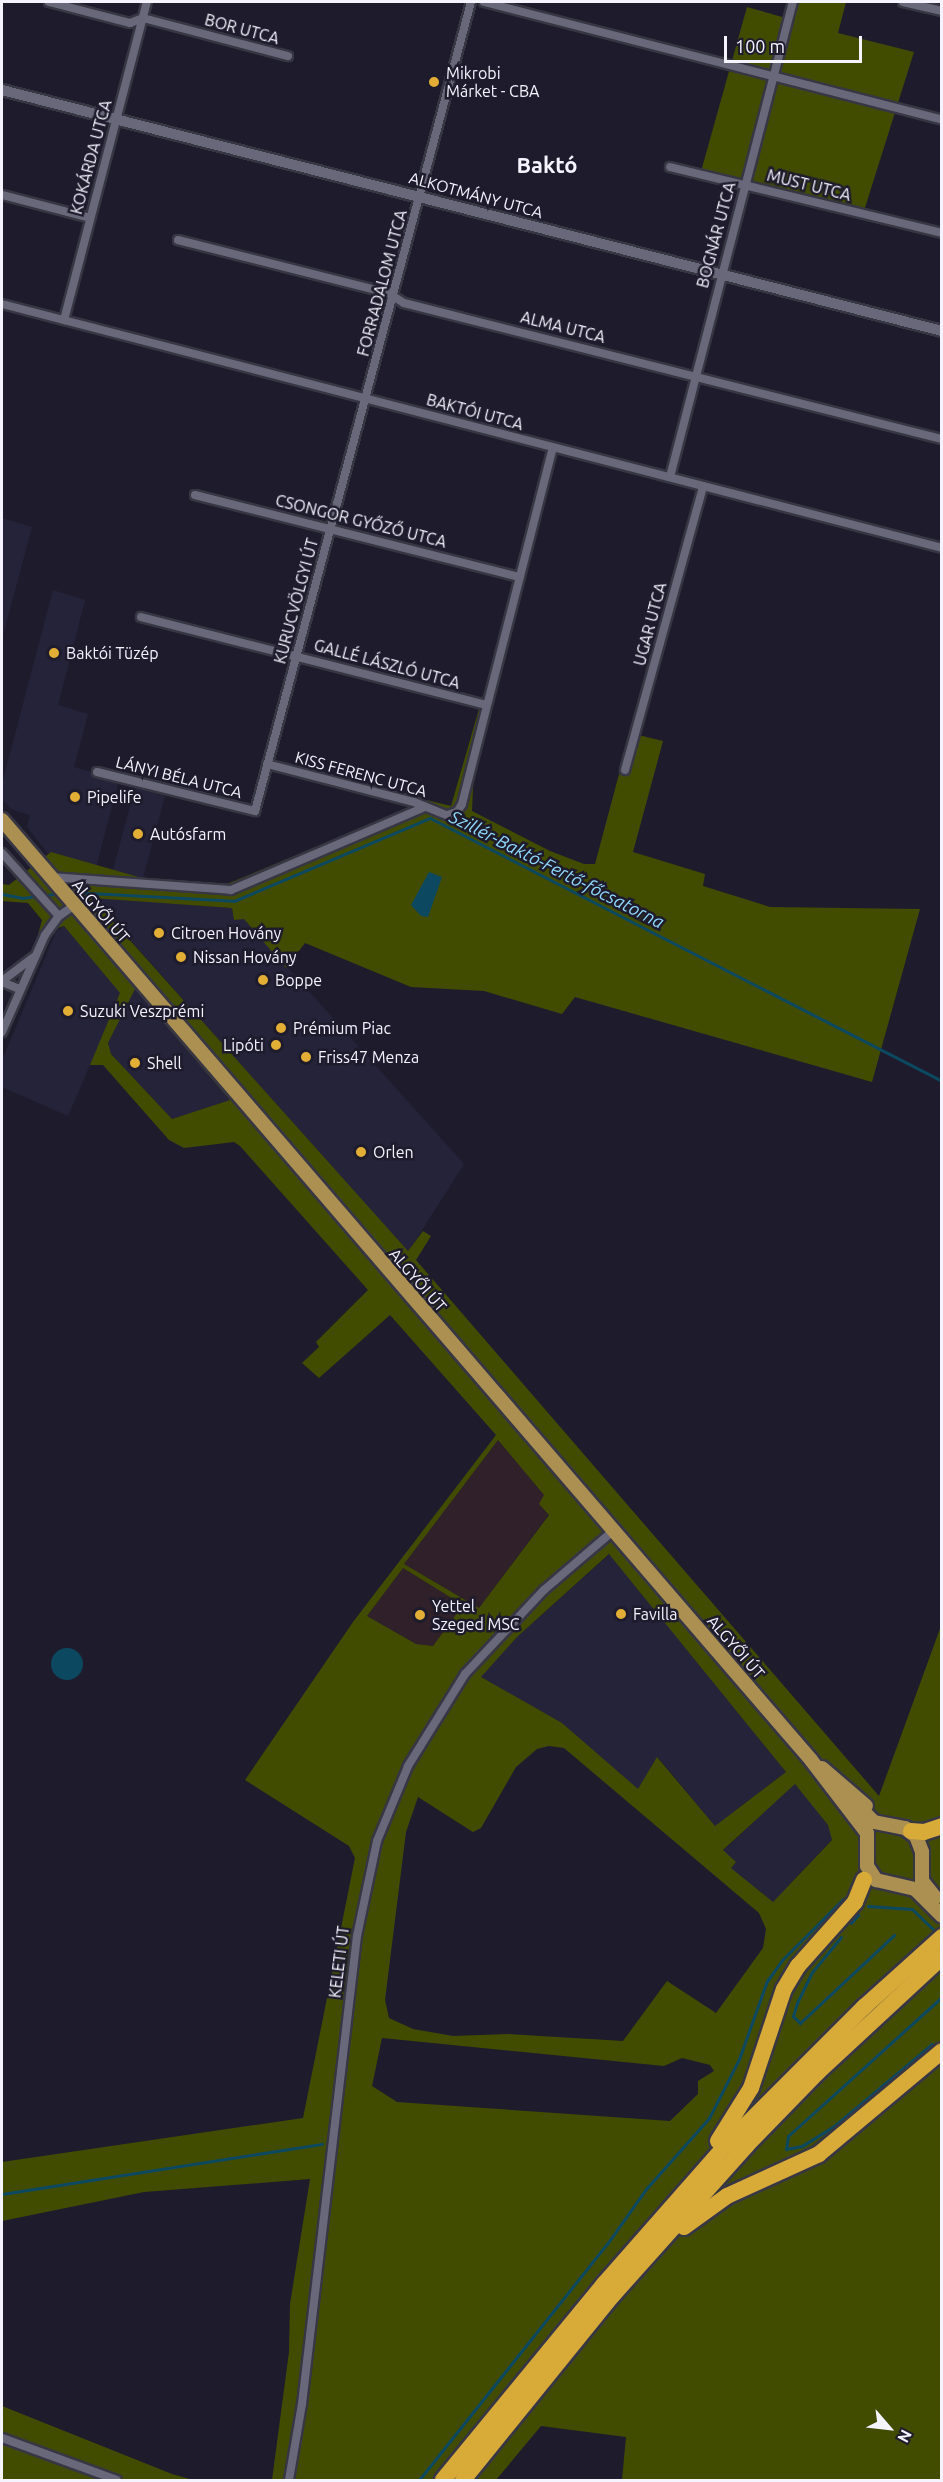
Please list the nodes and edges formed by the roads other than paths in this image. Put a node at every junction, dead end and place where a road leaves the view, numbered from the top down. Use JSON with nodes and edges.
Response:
{"nodes":[{"id":1,"x":49,"y":2,"type":"edge"},
{"id":2,"x":147,"y":2,"type":"edge"},
{"id":3,"x":471,"y":2,"type":"edge"},
{"id":4,"x":484,"y":2,"type":"edge"},
{"id":5,"x":793,"y":2,"type":"edge"},
{"id":6,"x":903,"y":2,"type":"edge"},
{"id":7,"x":942,"y":11,"type":"edge"},
{"id":8,"x":143,"y":18,"type":"junction"},
{"id":9,"x":288,"y":56,"type":"dead end"},
{"id":10,"x":772,"y":77,"type":"junction"},
{"id":11,"x":2,"y":90,"type":"edge"},
{"id":12,"x":117,"y":119,"type":"junction"},
{"id":13,"x":942,"y":120,"type":"edge"},
{"id":14,"x":670,"y":167,"type":"dead end"},
{"id":15,"x":745,"y":185,"type":"junction"},
{"id":16,"x":2,"y":195,"type":"edge"},
{"id":17,"x":420,"y":196,"type":"junction"},
{"id":18,"x":90,"y":218,"type":"junction"},
{"id":19,"x":942,"y":233,"type":"edge"},
{"id":20,"x":178,"y":240,"type":"dead end"},
{"id":21,"x":721,"y":274,"type":"junction"},
{"id":22,"x":394,"y":297,"type":"junction"},
{"id":23,"x":2,"y":304,"type":"edge"},
{"id":24,"x":64,"y":320,"type":"junction"},
{"id":25,"x":942,"y":331,"type":"edge"},
{"id":26,"x":695,"y":376,"type":"junction"},
{"id":27,"x":368,"y":399,"type":"junction"},
{"id":28,"x":942,"y":439,"type":"edge"},
{"id":29,"x":553,"y":448,"type":"junction"},
{"id":30,"x":670,"y":477,"type":"junction"},
{"id":31,"x":704,"y":487,"type":"junction"},
{"id":32,"x":195,"y":495,"type":"dead end"},
{"id":33,"x":331,"y":529,"type":"junction"},
{"id":34,"x":942,"y":548,"type":"edge"},
{"id":35,"x":520,"y":577,"type":"junction"},
{"id":36,"x":141,"y":616,"type":"dead end"},
{"id":37,"x":297,"y":656,"type":"junction"},
{"id":38,"x":486,"y":705,"type":"junction"},
{"id":39,"x":267,"y":764,"type":"junction"},
{"id":40,"x":625,"y":770,"type":"dead end"},
{"id":41,"x":97,"y":772,"type":"dead end"},
{"id":42,"x":425,"y":807,"type":"junction"},
{"id":43,"x":255,"y":811,"type":"joint"},
{"id":44,"x":2,"y":820,"type":"edge"},
{"id":45,"x":2,"y":853,"type":"edge"},
{"id":46,"x":54,"y":881,"type":"junction"},
{"id":47,"x":73,"y":904,"type":"junction"},
{"id":48,"x":59,"y":916,"type":"junction"},
{"id":49,"x":33,"y":958,"type":"junction"},
{"id":50,"x":2,"y":981,"type":"edge"},
{"id":51,"x":19,"y":989,"type":"junction"},
{"id":52,"x":2,"y":1032,"type":"edge"},
{"id":53,"x":613,"y":1531,"type":"junction"},
{"id":54,"x":811,"y":1760,"type":"junction"},
{"id":55,"x":884,"y":1826,"type":"junction"},
{"id":56,"x":942,"y":1826,"type":"edge"},
{"id":57,"x":917,"y":1832,"type":"junction"},
{"id":58,"x":866,"y":1840,"type":"junction"},
{"id":59,"x":864,"y":1880,"type":"junction"},
{"id":60,"x":942,"y":1896,"type":"edge"},
{"id":61,"x":942,"y":1905,"type":"edge"},
{"id":62,"x":942,"y":1916,"type":"edge"},
{"id":63,"x":942,"y":1924,"type":"edge"},
{"id":64,"x":942,"y":1937,"type":"edge"},
{"id":65,"x":933,"y":1958,"type":"edge"},
{"id":66,"x":942,"y":2051,"type":"edge"},
{"id":67,"x":678,"y":2198,"type":"junction"},
{"id":68,"x":613,"y":2295,"type":"junction"},
{"id":69,"x":2,"y":2438,"type":"edge"},
{"id":70,"x":117,"y":2481,"type":"edge"},
{"id":71,"x":289,"y":2481,"type":"edge"},
{"id":72,"x":443,"y":2481,"type":"edge"},
{"id":73,"x":463,"y":2481,"type":"edge"}],
"edges":[{"from":1,"to":8,"type":"street","name":"BOR UTCA"},
{"from":2,"to":8,"type":"street","name":"KOKÁRDA UTCA"},
{"from":3,"to":17,"type":"street","name":"FORRADALOM UTCA"},
{"from":4,"to":10,"type":"street"},
{"from":5,"to":10,"type":"street","name":"BOGNÁR UTCA"},
{"from":6,"to":7,"type":"street"},
{"from":8,"to":9,"type":"street","name":"BOR UTCA"},
{"from":8,"to":12,"type":"street","name":"KOKÁRDA UTCA"},
{"from":10,"to":13,"type":"street"},
{"from":10,"to":15,"type":"street","name":"BOGNÁR UTCA"},
{"from":11,"to":12,"type":"street","name":"ALKOTMÁNY UTCA"},
{"from":12,"to":17,"type":"street","name":"ALKOTMÁNY UTCA"},
{"from":12,"to":18,"type":"street","name":"KOKÁRDA UTCA"},
{"from":14,"to":15,"type":"street","name":"MUST UTCA"},
{"from":15,"to":19,"type":"street","name":"MUST UTCA"},
{"from":15,"to":21,"type":"street","name":"BOGNÁR UTCA"},
{"from":16,"to":18,"type":"street"},
{"from":17,"to":21,"type":"street","name":"ALKOTMÁNY UTCA"},
{"from":17,"to":22,"type":"street","name":"FORRADALOM UTCA"},
{"from":18,"to":24,"type":"street","name":"KOKÁRDA UTCA"},
{"from":20,"to":22,"type":"street","name":"ALMA UTCA"},
{"from":21,"to":25,"type":"street","name":"ALKOTMÁNY UTCA"},
{"from":21,"to":26,"type":"street","name":"BOGNÁR UTCA"},
{"from":22,"to":26,"type":"street","name":"ALMA UTCA"},
{"from":22,"to":27,"type":"street","name":"FORRADALOM UTCA"},
{"from":23,"to":24,"type":"street","name":"BAKTÓI UTCA"},
{"from":24,"to":27,"type":"street","name":"BAKTÓI UTCA"},
{"from":26,"to":28,"type":"street","name":"ALMA UTCA"},
{"from":26,"to":30,"type":"street","name":"BOGNÁR UTCA"},
{"from":27,"to":29,"type":"street","name":"BAKTÓI UTCA"},
{"from":27,"to":33,"type":"street","name":"KURUCVÖLGYI ÚT"},
{"from":29,"to":30,"type":"street","name":"BAKTÓI UTCA"},
{"from":29,"to":35,"type":"street"},
{"from":30,"to":31,"type":"street","name":"BAKTÓI UTCA"},
{"from":31,"to":34,"type":"street","name":"BAKTÓI UTCA"},
{"from":31,"to":40,"type":"street","name":"UGAR UTCA"},
{"from":32,"to":33,"type":"street","name":"CSONGOR GYŐZŐ UTCA"},
{"from":33,"to":35,"type":"street","name":"CSONGOR GYŐZŐ UTCA"},
{"from":33,"to":37,"type":"street","name":"KURUCVÖLGYI ÚT"},
{"from":35,"to":38,"type":"street"},
{"from":36,"to":37,"type":"street","name":"GALLÉ LÁSZLÓ UTCA"},
{"from":37,"to":38,"type":"street","name":"GALLÉ LÁSZLÓ UTCA"},
{"from":37,"to":39,"type":"street","name":"KURUCVÖLGYI ÚT"},
{"from":38,"to":42,"type":"street","name":"KISS FERENC UTCA"},
{"from":39,"to":42,"type":"street","name":"KISS FERENC UTCA"},
{"from":39,"to":43,"type":"street","name":"KURUCVÖLGYI ÚT"},
{"from":41,"to":43,"type":"street","name":"LÁNYI BÉLA UTCA"},
{"from":42,"to":46,"type":"street"},
{"from":44,"to":46,"type":"main road","name":"ALGYŐI ÚT"},
{"from":45,"to":48,"type":"street"},
{"from":46,"to":47,"type":"main road","name":"ALGYŐI ÚT"},
{"from":47,"to":48,"type":"street"},
{"from":47,"to":53,"type":"main road","name":"ALGYŐI ÚT"},
{"from":48,"to":49,"type":"street"},
{"from":49,"to":50,"type":"street"},
{"from":49,"to":51,"type":"street"},
{"from":50,"to":51,"type":"street"},
{"from":51,"to":52,"type":"street"},
{"from":53,"to":54,"type":"main road","name":"ALGYŐI ÚT"},
{"from":53,"to":71,"type":"street","name":"KELETI ÚT"},
{"from":54,"to":55,"type":"main road"},
{"from":54,"to":57,"type":"main road"},
{"from":54,"to":58,"type":"main road"},
{"from":55,"to":57,"type":"main road"},
{"from":55,"to":58,"type":"main road"},
{"from":56,"to":57,"type":"highway"},
{"from":57,"to":60,"type":"main road"},
{"from":57,"to":61,"type":"main road"},
{"from":58,"to":59,"type":"main road"},
{"from":58,"to":62,"type":"main road"},
{"from":59,"to":63,"type":"main road"},
{"from":59,"to":67,"type":"highway"},
{"from":64,"to":65,"type":"highway"},
{"from":65,"to":67,"type":"highway"},
{"from":65,"to":68,"type":"highway"},
{"from":66,"to":68,"type":"highway"},
{"from":67,"to":72,"type":"highway"},
{"from":68,"to":73,"type":"highway"},
{"from":69,"to":70,"type":"street"}]}
